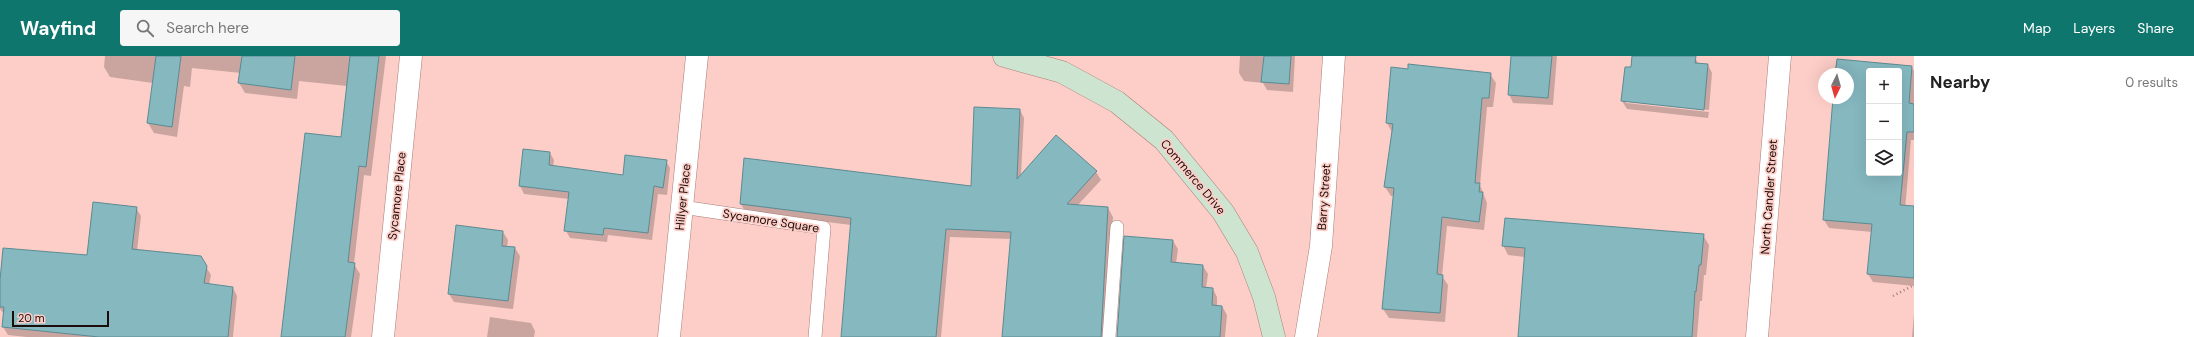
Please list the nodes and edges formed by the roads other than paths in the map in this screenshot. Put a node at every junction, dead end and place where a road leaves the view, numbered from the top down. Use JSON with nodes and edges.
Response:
{"nodes":[{"id":1,"x":411,"y":56,"type":"edge"},
{"id":2,"x":697,"y":56,"type":"edge"},
{"id":3,"x":1004,"y":56,"type":"edge"},
{"id":4,"x":1334,"y":56,"type":"edge"},
{"id":5,"x":1780,"y":56,"type":"edge"},
{"id":6,"x":682,"y":207,"type":"junction"},
{"id":7,"x":1117,"y":227,"type":"dead end"},
{"id":8,"x":383,"y":337,"type":"edge"},
{"id":9,"x":669,"y":337,"type":"edge"},
{"id":10,"x":815,"y":337,"type":"edge"},
{"id":11,"x":1109,"y":337,"type":"edge"},
{"id":12,"x":1274,"y":337,"type":"edge"},
{"id":13,"x":1306,"y":337,"type":"edge"},
{"id":14,"x":1757,"y":337,"type":"edge"}],
"edges":[{"from":1,"to":8,"type":"street","name":"Sycamore Place"},
{"from":2,"to":6,"type":"street","name":"Hillyer Place"},
{"from":3,"to":12,"type":"main road","name":"Commerce Drive"},
{"from":4,"to":13,"type":"street","name":"Barry Street"},
{"from":5,"to":14,"type":"street","name":"North Candler Street"},
{"from":6,"to":9,"type":"street","name":"Hillyer Place"},
{"from":6,"to":10,"type":"lane","name":"Sycamore Square"},
{"from":7,"to":11,"type":"lane"}]}
